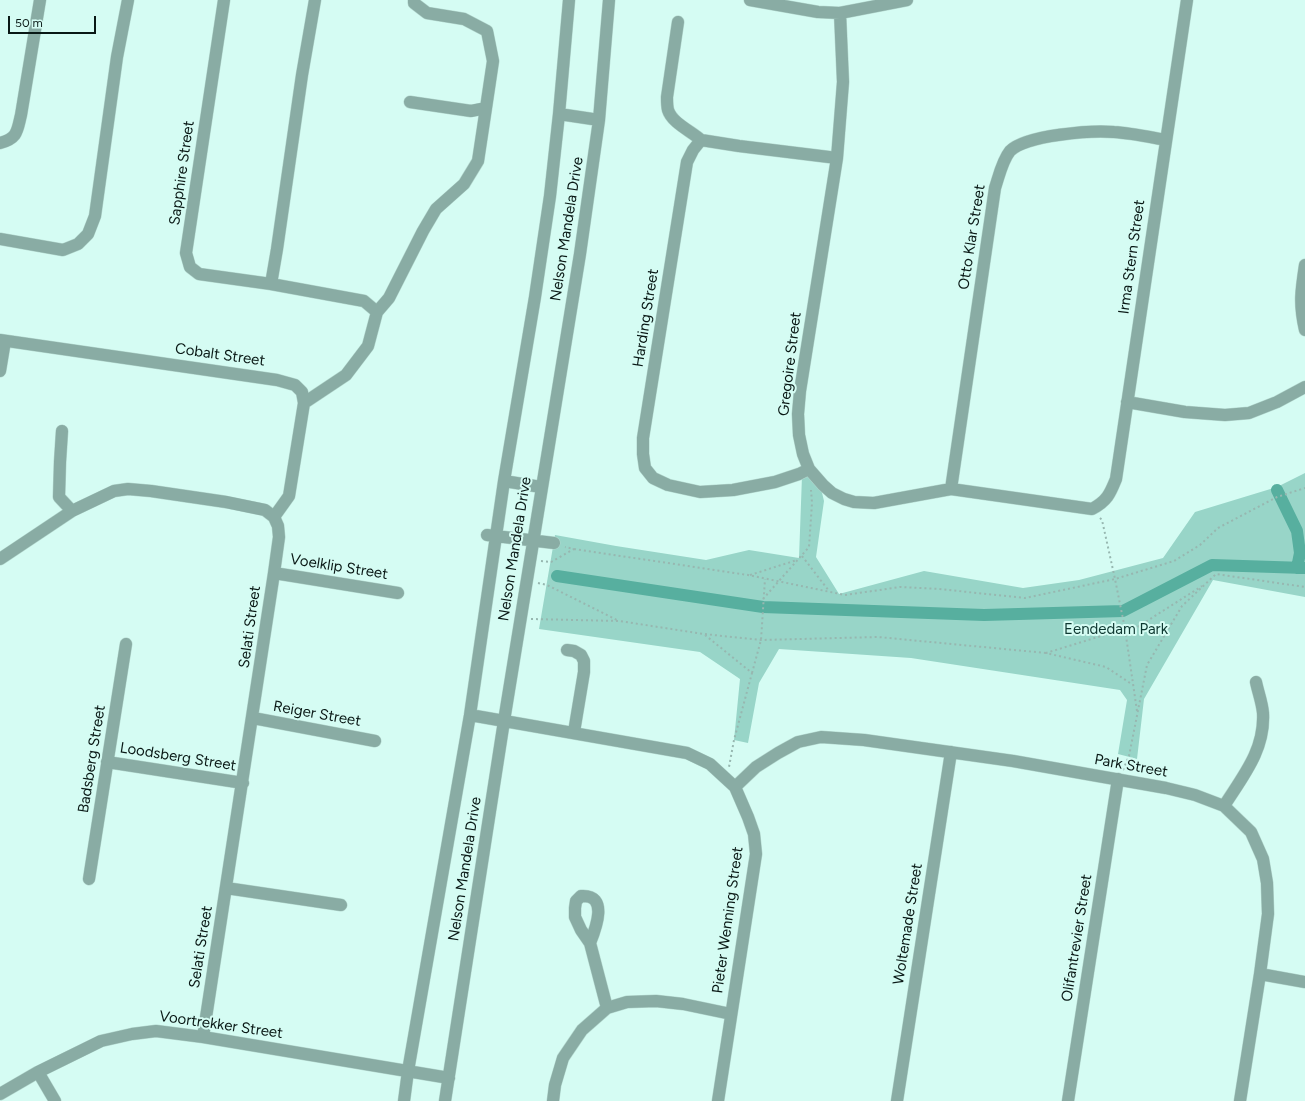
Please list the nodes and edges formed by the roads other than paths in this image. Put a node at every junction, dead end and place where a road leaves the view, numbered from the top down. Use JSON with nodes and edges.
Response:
{"nodes":[{"id":1,"x":40,"y":0,"type":"edge"},
{"id":2,"x":128,"y":0,"type":"edge"},
{"id":3,"x":224,"y":0,"type":"edge"},
{"id":4,"x":315,"y":0,"type":"edge"},
{"id":5,"x":414,"y":0,"type":"edge"},
{"id":6,"x":568,"y":0,"type":"edge"},
{"id":7,"x":609,"y":0,"type":"edge"},
{"id":8,"x":750,"y":0,"type":"edge"},
{"id":9,"x":907,"y":0,"type":"edge"},
{"id":10,"x":1187,"y":0,"type":"edge"},
{"id":11,"x":840,"y":13,"type":"junction"},
{"id":12,"x":678,"y":22,"type":"dead end"},
{"id":13,"x":410,"y":102,"type":"dead end"},
{"id":14,"x":486,"y":108,"type":"junction"},
{"id":15,"x":559,"y":114,"type":"junction"},
{"id":16,"x":599,"y":120,"type":"junction"},
{"id":17,"x":701,"y":140,"type":"junction"},
{"id":18,"x":1166,"y":140,"type":"junction"},
{"id":19,"x":0,"y":143,"type":"edge"},
{"id":20,"x":837,"y":158,"type":"junction"},
{"id":21,"x":0,"y":239,"type":"edge"},
{"id":22,"x":1305,"y":265,"type":"edge"},
{"id":23,"x":271,"y":284,"type":"junction"},
{"id":24,"x":377,"y":312,"type":"junction"},
{"id":25,"x":1305,"y":330,"type":"edge"},
{"id":26,"x":3,"y":340,"type":"edge"},
{"id":27,"x":0,"y":371,"type":"edge"},
{"id":28,"x":1305,"y":387,"type":"edge"},
{"id":29,"x":1127,"y":402,"type":"junction"},
{"id":30,"x":304,"y":403,"type":"junction"},
{"id":31,"x":62,"y":431,"type":"dead end"},
{"id":32,"x":809,"y":469,"type":"junction"},
{"id":33,"x":504,"y":481,"type":"junction"},
{"id":34,"x":541,"y":487,"type":"junction"},
{"id":35,"x":951,"y":489,"type":"junction"},
{"id":36,"x":1092,"y":509,"type":"joint"},
{"id":37,"x":72,"y":511,"type":"junction"},
{"id":38,"x":274,"y":517,"type":"junction"},
{"id":39,"x":491,"y":535,"type":"junction"},
{"id":40,"x":532,"y":540,"type":"junction"},
{"id":41,"x":554,"y":543,"type":"dead end"},
{"id":42,"x":0,"y":559,"type":"edge"},
{"id":43,"x":274,"y":573,"type":"junction"},
{"id":44,"x":398,"y":593,"type":"dead end"},
{"id":45,"x":126,"y":644,"type":"dead end"},
{"id":46,"x":567,"y":650,"type":"dead end"},
{"id":47,"x":1256,"y":682,"type":"dead end"},
{"id":48,"x":470,"y":715,"type":"junction"},
{"id":49,"x":253,"y":718,"type":"junction"},
{"id":50,"x":504,"y":721,"type":"junction"},
{"id":51,"x":574,"y":732,"type":"junction"},
{"id":52,"x":375,"y":741,"type":"dead end"},
{"id":53,"x":950,"y":752,"type":"junction"},
{"id":54,"x":108,"y":762,"type":"junction"},
{"id":55,"x":1118,"y":779,"type":"junction"},
{"id":56,"x":243,"y":783,"type":"junction"},
{"id":57,"x":731,"y":783,"type":"junction"},
{"id":58,"x":1224,"y":806,"type":"junction"},
{"id":59,"x":89,"y":879,"type":"dead end"},
{"id":60,"x":226,"y":888,"type":"junction"},
{"id":61,"x":341,"y":905,"type":"dead end"},
{"id":62,"x":590,"y":943,"type":"dead end"},
{"id":63,"x":1260,"y":974,"type":"junction"},
{"id":64,"x":1305,"y":982,"type":"edge"},
{"id":65,"x":607,"y":1008,"type":"junction"},
{"id":66,"x":731,"y":1014,"type":"junction"},
{"id":67,"x":203,"y":1036,"type":"junction"},
{"id":68,"x":408,"y":1071,"type":"junction"},
{"id":69,"x":38,"y":1072,"type":"junction"},
{"id":70,"x":449,"y":1078,"type":"junction"},
{"id":71,"x":0,"y":1094,"type":"edge"},
{"id":72,"x":55,"y":1101,"type":"edge"},
{"id":73,"x":404,"y":1101,"type":"edge"},
{"id":74,"x":445,"y":1101,"type":"edge"},
{"id":75,"x":553,"y":1101,"type":"edge"},
{"id":76,"x":718,"y":1101,"type":"edge"},
{"id":77,"x":897,"y":1101,"type":"edge"},
{"id":78,"x":1068,"y":1101,"type":"edge"},
{"id":79,"x":1240,"y":1101,"type":"edge"}],
"edges":[{"from":1,"to":19,"type":"street"},
{"from":2,"to":21,"type":"street"},
{"from":3,"to":23,"type":"street","name":"Sapphire Street"},
{"from":4,"to":23,"type":"street"},
{"from":5,"to":14,"type":"street"},
{"from":6,"to":15,"type":"street","name":"Nelson Mandela Drive"},
{"from":7,"to":16,"type":"street","name":"Nelson Mandela Drive"},
{"from":8,"to":11,"type":"street"},
{"from":9,"to":11,"type":"street"},
{"from":10,"to":18,"type":"street","name":"Irma Stern Street"},
{"from":11,"to":20,"type":"street","name":"Gregoire Street"},
{"from":12,"to":17,"type":"street"},
{"from":13,"to":14,"type":"street"},
{"from":14,"to":24,"type":"street"},
{"from":15,"to":16,"type":"street"},
{"from":15,"to":33,"type":"street","name":"Nelson Mandela Drive"},
{"from":16,"to":34,"type":"street","name":"Nelson Mandela Drive"},
{"from":17,"to":20,"type":"street"},
{"from":17,"to":32,"type":"street","name":"Harding Street"},
{"from":18,"to":29,"type":"street","name":"Irma Stern Street"},
{"from":18,"to":35,"type":"street","name":"Otto Klar Street"},
{"from":20,"to":32,"type":"street","name":"Gregoire Street"},
{"from":22,"to":25,"type":"street"},
{"from":23,"to":24,"type":"street","name":"Sapphire Street"},
{"from":24,"to":30,"type":"street"},
{"from":26,"to":27,"type":"street"},
{"from":26,"to":30,"type":"street","name":"Cobalt Street"},
{"from":28,"to":29,"type":"street"},
{"from":29,"to":36,"type":"street","name":"Irma Stern Street"},
{"from":30,"to":38,"type":"street"},
{"from":31,"to":37,"type":"street"},
{"from":32,"to":35,"type":"street","name":"Gregoire Street"},
{"from":33,"to":34,"type":"street"},
{"from":33,"to":39,"type":"street","name":"Nelson Mandela Drive"},
{"from":34,"to":40,"type":"street","name":"Nelson Mandela Drive"},
{"from":35,"to":36,"type":"street","name":"Gregoire Street"},
{"from":37,"to":38,"type":"street"},
{"from":37,"to":42,"type":"street"},
{"from":38,"to":43,"type":"street","name":"Selati Street"},
{"from":39,"to":40,"type":"street"},
{"from":39,"to":48,"type":"street","name":"Nelson Mandela Drive"},
{"from":40,"to":41,"type":"street"},
{"from":40,"to":50,"type":"street","name":"Nelson Mandela Drive"},
{"from":43,"to":44,"type":"street","name":"Voelklip Street"},
{"from":43,"to":49,"type":"street","name":"Selati Street"},
{"from":45,"to":54,"type":"street","name":"Badsberg Street"},
{"from":46,"to":51,"type":"street"},
{"from":47,"to":58,"type":"street"},
{"from":48,"to":50,"type":"street","name":"Pieter Wenning Street"},
{"from":48,"to":68,"type":"street","name":"Nelson Mandela Drive"},
{"from":49,"to":52,"type":"street","name":"Reiger Street"},
{"from":49,"to":56,"type":"street","name":"Selati Street"},
{"from":50,"to":51,"type":"street","name":"Pieter Wenning Street"},
{"from":50,"to":70,"type":"street","name":"Nelson Mandela Drive"},
{"from":51,"to":57,"type":"street","name":"Pieter Wenning Street"},
{"from":53,"to":55,"type":"street","name":"Park Street"},
{"from":53,"to":57,"type":"street","name":"Park Street"},
{"from":53,"to":77,"type":"street","name":"Woltemade Street"},
{"from":54,"to":56,"type":"street","name":"Loodsberg Street"},
{"from":54,"to":59,"type":"street","name":"Badsberg Street"},
{"from":55,"to":58,"type":"street","name":"Park Street"},
{"from":55,"to":78,"type":"street","name":"Olifantrevier Street"},
{"from":56,"to":60,"type":"street","name":"Selati Street"},
{"from":57,"to":66,"type":"street","name":"Pieter Wenning Street"},
{"from":58,"to":63,"type":"street","name":"Park Street"},
{"from":60,"to":61,"type":"street"},
{"from":60,"to":67,"type":"street","name":"Selati Street"},
{"from":62,"to":65,"type":"street"},
{"from":63,"to":64,"type":"street"},
{"from":63,"to":79,"type":"street","name":"Park Street"},
{"from":65,"to":66,"type":"street"},
{"from":65,"to":75,"type":"street"},
{"from":66,"to":76,"type":"street","name":"Pieter Wenning Street"},
{"from":67,"to":68,"type":"street","name":"Voortrekker Street"},
{"from":67,"to":69,"type":"street","name":"Voortrekker Street"},
{"from":68,"to":70,"type":"street","name":"Voortrekker Street"},
{"from":68,"to":73,"type":"street","name":"Nelson Mandela Drive"},
{"from":69,"to":71,"type":"street","name":"Voortrekker Street"},
{"from":69,"to":72,"type":"street"},
{"from":70,"to":74,"type":"street","name":"Nelson Mandela Drive"}]}
